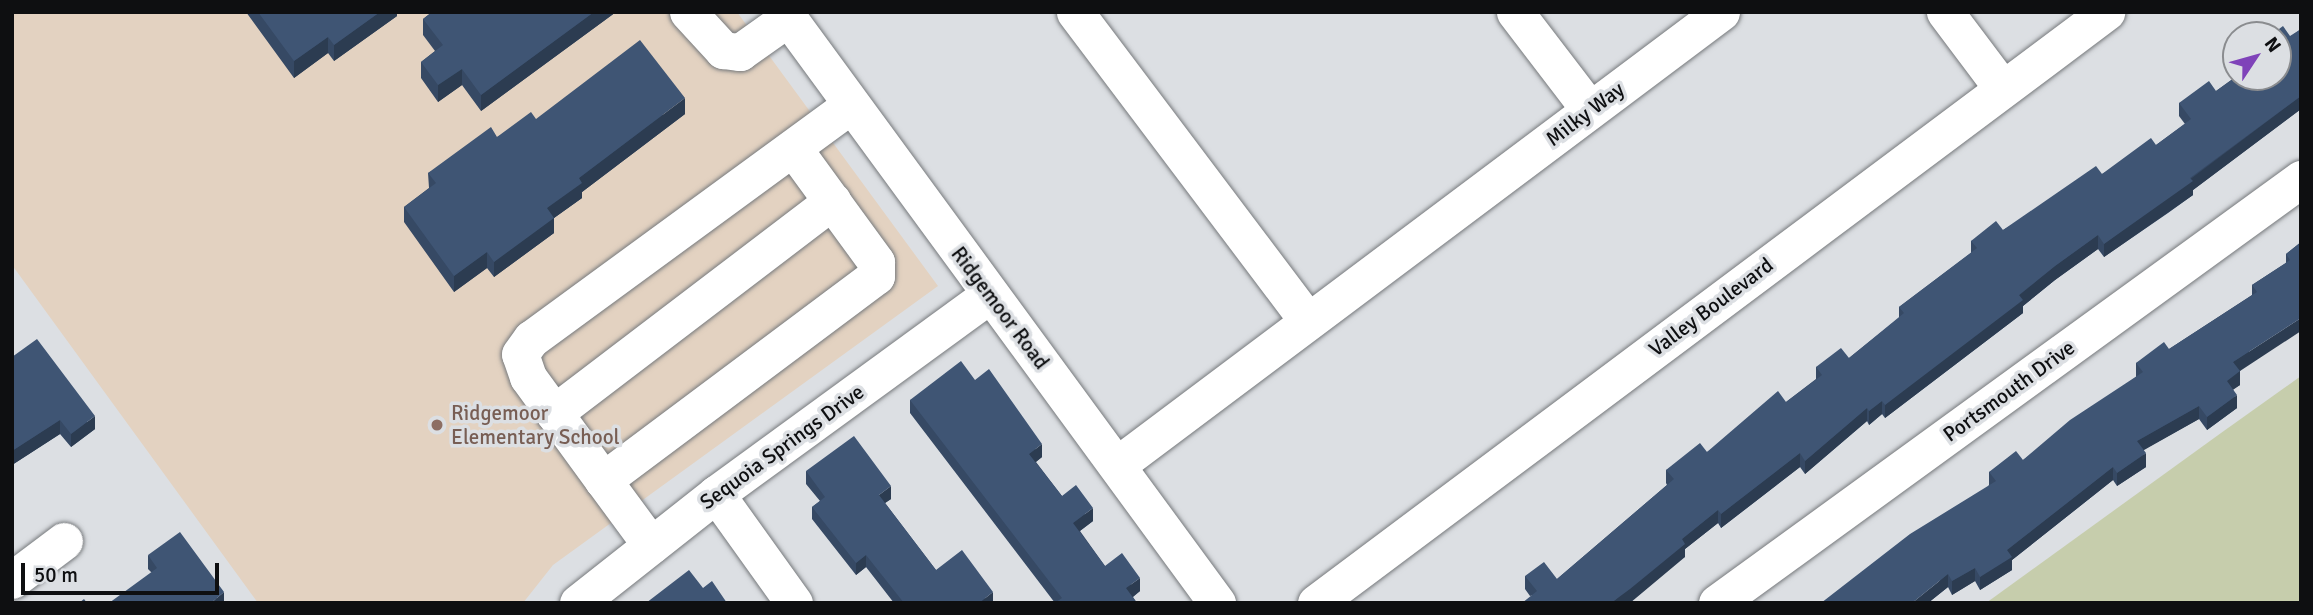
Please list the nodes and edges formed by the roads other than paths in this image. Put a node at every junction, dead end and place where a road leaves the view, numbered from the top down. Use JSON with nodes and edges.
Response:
{"nodes":[{"id":1,"x":688,"y":12,"type":"edge"},
{"id":2,"x":1075,"y":12,"type":"edge"},
{"id":3,"x":1515,"y":12,"type":"edge"},
{"id":4,"x":1721,"y":12,"type":"edge"},
{"id":5,"x":1945,"y":12,"type":"edge"},
{"id":6,"x":2106,"y":12,"type":"edge"},
{"id":7,"x":786,"y":15,"type":"edge"},
{"id":8,"x":2002,"y":88,"type":"junction"},
{"id":9,"x":851,"y":105,"type":"junction"},
{"id":10,"x":1590,"y":110,"type":"junction"},
{"id":11,"x":793,"y":148,"type":"junction"},
{"id":12,"x":2301,"y":179,"type":"edge"},
{"id":13,"x":832,"y":201,"type":"junction"},
{"id":14,"x":989,"y":295,"type":"junction"},
{"id":15,"x":1308,"y":321,"type":"junction"},
{"id":16,"x":554,"y":413,"type":"junction"},
{"id":17,"x":1117,"y":465,"type":"junction"},
{"id":18,"x":603,"y":480,"type":"junction"},
{"id":19,"x":716,"y":495,"type":"junction"},
{"id":20,"x":64,"y":541,"type":"dead end"},
{"id":21,"x":650,"y":545,"type":"junction"},
{"id":22,"x":12,"y":580,"type":"edge"},
{"id":23,"x":578,"y":603,"type":"edge"},
{"id":24,"x":794,"y":603,"type":"edge"},
{"id":25,"x":1217,"y":603,"type":"edge"},
{"id":26,"x":1316,"y":603,"type":"edge"},
{"id":27,"x":1717,"y":603,"type":"edge"}],
"edges":[{"from":1,"to":7,"type":"street"},
{"from":2,"to":15,"type":"street"},
{"from":3,"to":10,"type":"street"},
{"from":4,"to":10,"type":"street","name":"Milky Way"},
{"from":5,"to":8,"type":"street"},
{"from":6,"to":8,"type":"street","name":"Valley Boulevard"},
{"from":7,"to":9,"type":"street","name":"Ridgemoor Road"},
{"from":8,"to":26,"type":"street","name":"Valley Boulevard"},
{"from":9,"to":11,"type":"street"},
{"from":9,"to":14,"type":"street","name":"Ridgemoor Road"},
{"from":10,"to":15,"type":"street","name":"Milky Way"},
{"from":11,"to":13,"type":"street"},
{"from":11,"to":16,"type":"street"},
{"from":12,"to":27,"type":"street","name":"Portsmouth Drive"},
{"from":13,"to":16,"type":"street"},
{"from":13,"to":18,"type":"street"},
{"from":14,"to":17,"type":"street","name":"Ridgemoor Road"},
{"from":14,"to":19,"type":"street","name":"Sequoia Springs Drive"},
{"from":15,"to":17,"type":"street","name":"Milky Way"},
{"from":16,"to":18,"type":"street"},
{"from":17,"to":25,"type":"street","name":"Ridgemoor Road"},
{"from":18,"to":21,"type":"street"},
{"from":19,"to":21,"type":"street","name":"Sequoia Springs Drive"},
{"from":19,"to":24,"type":"street"},
{"from":20,"to":22,"type":"street"},
{"from":21,"to":23,"type":"street","name":"Sequoia Springs Drive"}]}
